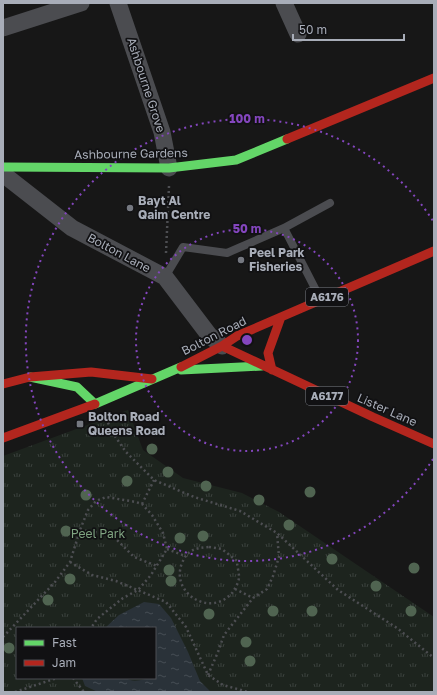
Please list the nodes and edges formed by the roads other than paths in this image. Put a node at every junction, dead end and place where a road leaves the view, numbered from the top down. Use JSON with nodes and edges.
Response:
{"nodes":[{"id":1,"x":82,"y":3,"type":"edge"},
{"id":2,"x":118,"y":3,"type":"edge"},
{"id":3,"x":284,"y":3,"type":"edge"},
{"id":4,"x":3,"y":28,"type":"edge"},
{"id":5,"x":298,"y":34,"type":"dead end"},
{"id":6,"x":434,"y":78,"type":"edge"},
{"id":7,"x":3,"y":167,"type":"edge"},
{"id":8,"x":169,"y":168,"type":"junction"},
{"id":9,"x":3,"y":174,"type":"edge"},
{"id":10,"x":330,"y":203,"type":"dead end"},
{"id":11,"x":284,"y":228,"type":"junction"},
{"id":12,"x":434,"y":252,"type":"edge"},
{"id":13,"x":165,"y":276,"type":"junction"},
{"id":14,"x":321,"y":300,"type":"junction"},
{"id":15,"x":281,"y":317,"type":"junction"},
{"id":16,"x":222,"y":346,"type":"junction"},
{"id":17,"x":269,"y":368,"type":"junction"},
{"id":18,"x":175,"y":370,"type":"junction"},
{"id":19,"x":30,"y":377,"type":"junction"},
{"id":20,"x":152,"y":379,"type":"junction"},
{"id":21,"x":3,"y":384,"type":"edge"},
{"id":22,"x":95,"y":404,"type":"junction"},
{"id":23,"x":3,"y":438,"type":"edge"},
{"id":24,"x":434,"y":444,"type":"edge"}],
"edges":[{"from":1,"to":4,"type":"street"},
{"from":2,"to":8,"type":"street","name":"Ashbourne Grove"},
{"from":3,"to":5,"type":"street"},
{"from":6,"to":8,"type":"main road","name":"Ashbourne Gardens"},
{"from":7,"to":8,"type":"main road","name":"Ashbourne Gardens"},
{"from":9,"to":13,"type":"street","name":"Bolton Lane"},
{"from":10,"to":11,"type":"lane"},
{"from":11,"to":13,"type":"lane"},
{"from":11,"to":14,"type":"lane"},
{"from":12,"to":14,"type":"main road","name":"Bolton Road","number":"A6176"},
{"from":13,"to":16,"type":"street","name":"Bolton Lane"},
{"from":14,"to":15,"type":"main road","name":"Bolton Road","number":"A6176"},
{"from":15,"to":16,"type":"main road","name":"Bolton Road","number":"A6176"},
{"from":15,"to":17,"type":"main road"},
{"from":16,"to":17,"type":"main road","name":"Lister Lane","number":"A6177"},
{"from":16,"to":18,"type":"main road","name":"Bolton Road","number":"A6177"},
{"from":17,"to":18,"type":"main road","name":"Lister Lane","number":"A6177"},
{"from":17,"to":24,"type":"main road","name":"Lister Lane","number":"A6177"},
{"from":18,"to":20,"type":"main road","name":"Bolton Road","number":"A6177"},
{"from":19,"to":20,"type":"main road","number":"A6177"},
{"from":19,"to":21,"type":"main road","number":"A6177"},
{"from":19,"to":22,"type":"main road"},
{"from":20,"to":22,"type":"main road","name":"Bolton Road"},
{"from":22,"to":23,"type":"main road","name":"Bolton Road"}]}
